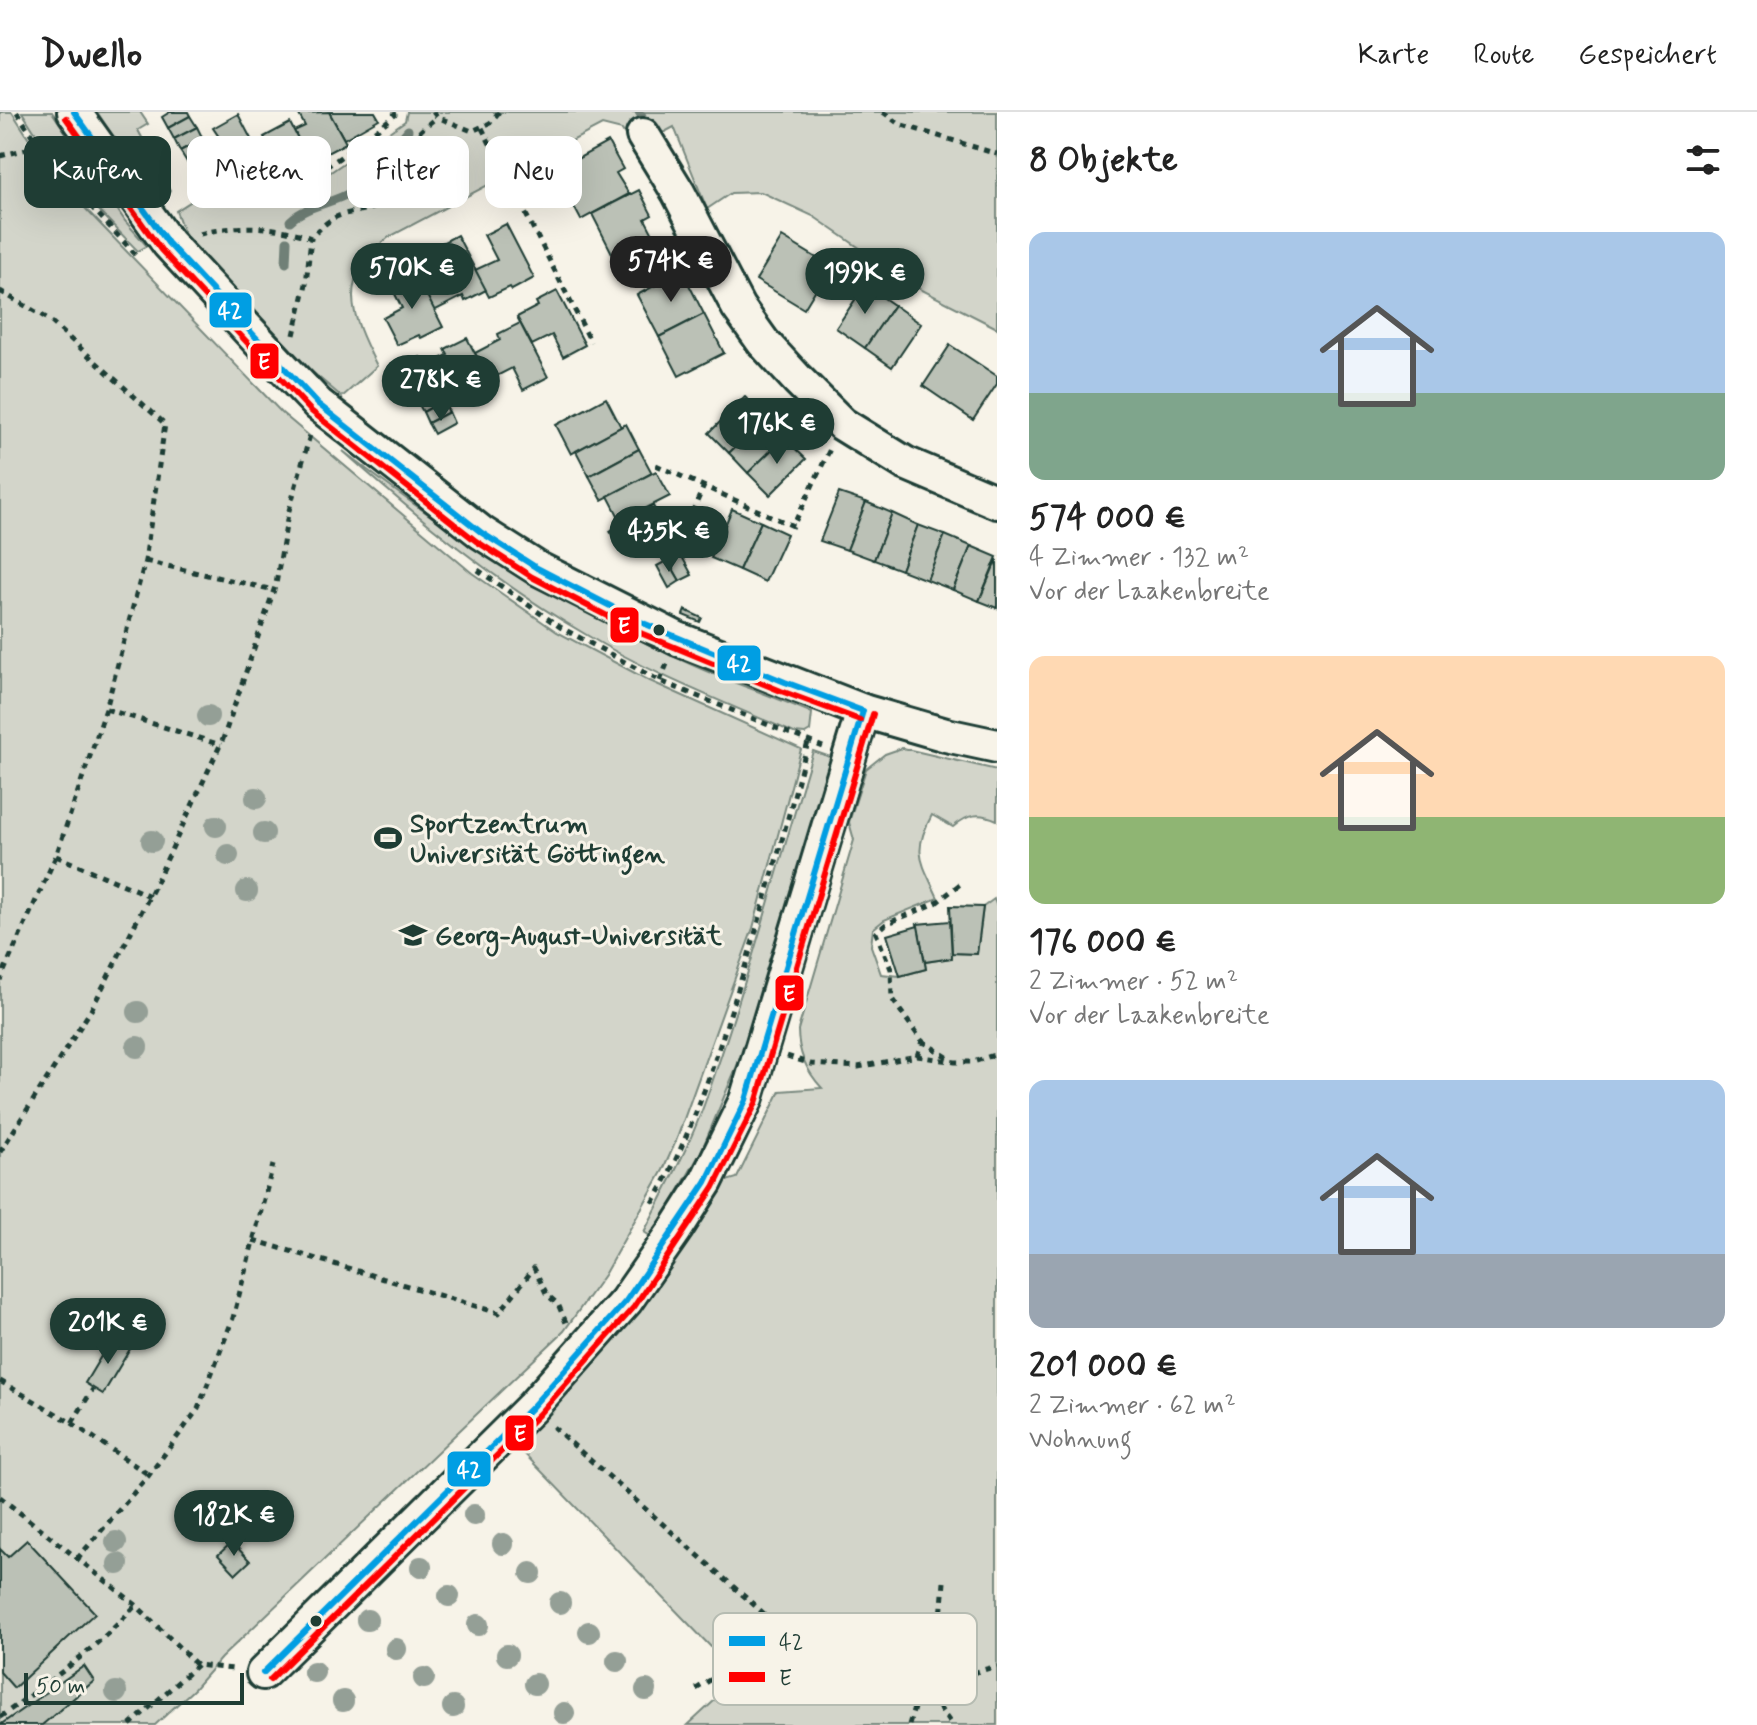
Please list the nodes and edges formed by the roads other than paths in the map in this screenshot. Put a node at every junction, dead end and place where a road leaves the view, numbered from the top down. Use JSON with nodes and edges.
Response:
{"nodes":[{"id":1,"x":74,"y":112,"type":"edge"},
{"id":2,"x":643,"y":135,"type":"dead end"},
{"id":3,"x":997,"y":502,"type":"edge"},
{"id":4,"x":863,"y":711,"type":"junction"},
{"id":5,"x":997,"y":746,"type":"edge"},
{"id":6,"x":263,"y":1673,"type":"dead end"}],
"edges":[{"from":1,"to":4,"type":"street"},
{"from":2,"to":3,"type":"street"},
{"from":4,"to":5,"type":"street"},
{"from":4,"to":6,"type":"street"}]}
